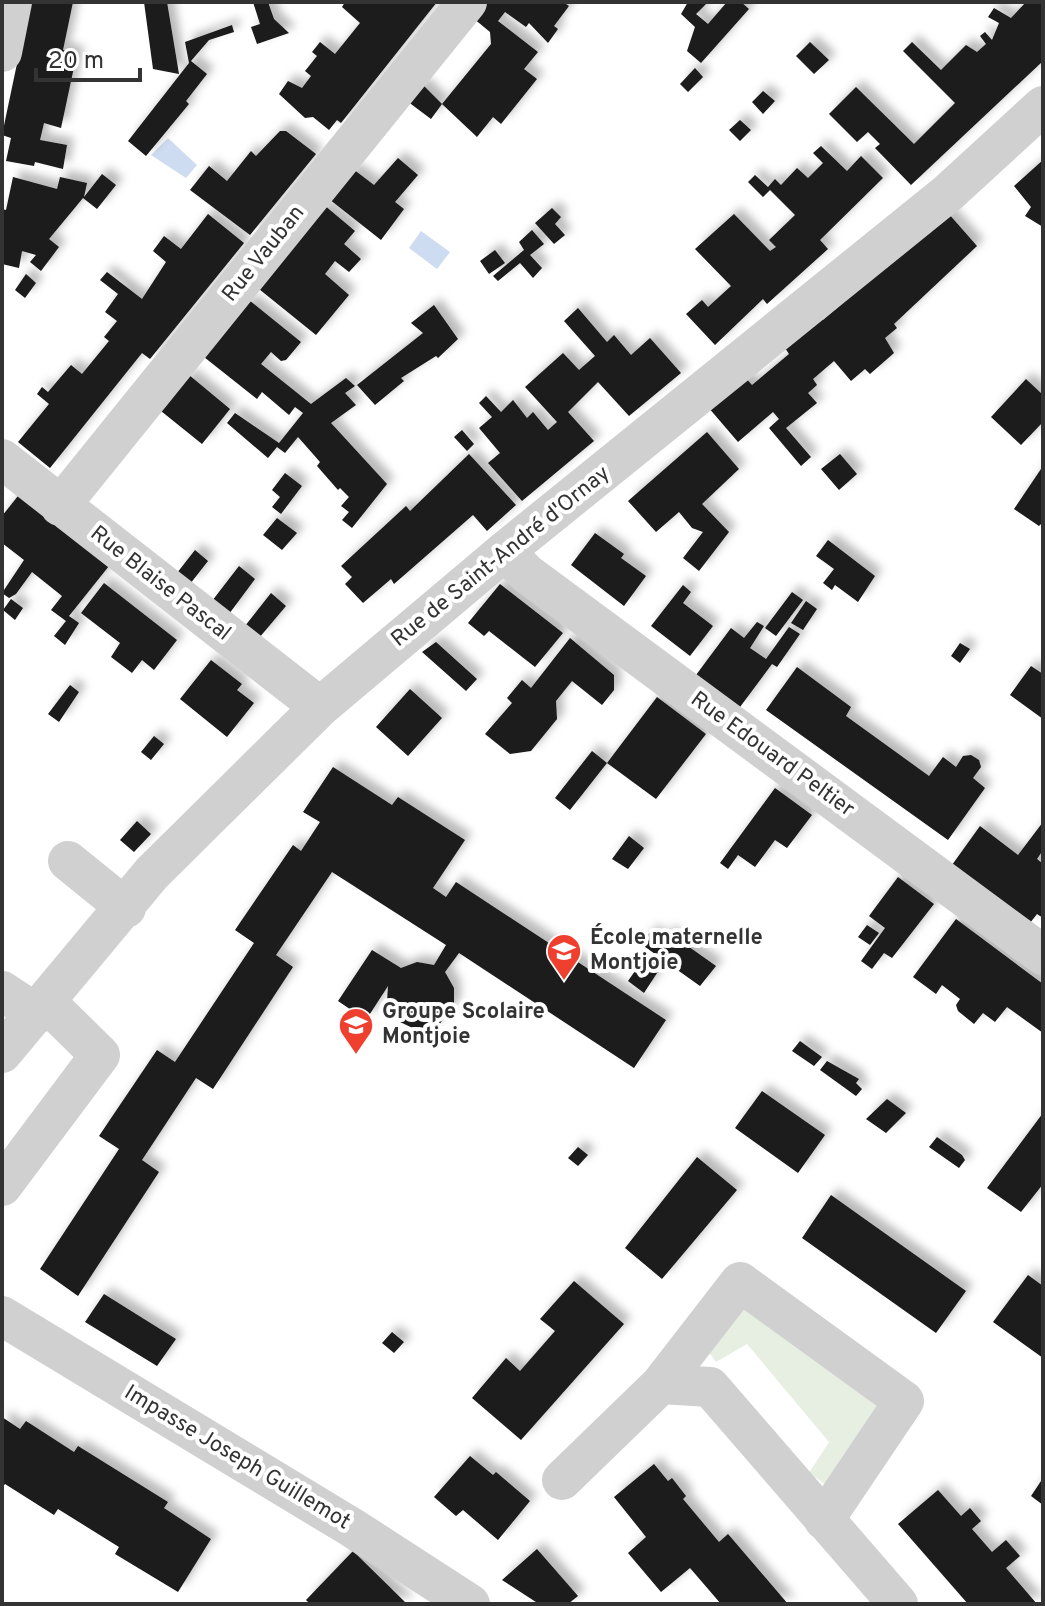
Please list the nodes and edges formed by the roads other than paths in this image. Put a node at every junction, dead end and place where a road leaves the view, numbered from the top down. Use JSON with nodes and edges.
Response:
{"nodes":[{"id":1,"x":12,"y":2,"type":"edge"},
{"id":2,"x":467,"y":2,"type":"edge"},
{"id":3,"x":2,"y":52,"type":"edge"},
{"id":4,"x":1043,"y":106,"type":"edge"},
{"id":5,"x":2,"y":459,"type":"edge"},
{"id":6,"x":60,"y":506,"type":"junction"},
{"id":7,"x":505,"y":551,"type":"junction"},
{"id":8,"x":320,"y":707,"type":"junction"},
{"id":9,"x":68,"y":861,"type":"dead end"},
{"id":10,"x":130,"y":904,"type":"junction"},
{"id":11,"x":1043,"y":955,"type":"edge"},
{"id":12,"x":2,"y":991,"type":"edge"},
{"id":13,"x":48,"y":1000,"type":"junction"},
{"id":14,"x":2,"y":1053,"type":"edge"},
{"id":15,"x":2,"y":1186,"type":"edge"},
{"id":16,"x":2,"y":1316,"type":"edge"},
{"id":17,"x":661,"y":1384,"type":"junction"},
{"id":18,"x":562,"y":1480,"type":"dead end"},
{"id":19,"x":824,"y":1520,"type":"junction"},
{"id":20,"x":470,"y":1604,"type":"edge"},
{"id":21,"x":898,"y":1604,"type":"edge"}],
"edges":[{"from":1,"to":3,"type":"street"},
{"from":2,"to":6,"type":"street","name":"Rue Vauban"},
{"from":4,"to":7,"type":"street","name":"Rue de Saint-André d'Ornay"},
{"from":5,"to":6,"type":"street","name":"Rue Blaise Pascal"},
{"from":6,"to":8,"type":"street","name":"Rue Blaise Pascal"},
{"from":7,"to":8,"type":"street","name":"Rue de Saint-André d'Ornay"},
{"from":7,"to":11,"type":"street","name":"Rue Edouard Peltier"},
{"from":8,"to":10,"type":"street","name":"Rue de Saint-André d'Ornay"},
{"from":9,"to":10,"type":"street"},
{"from":10,"to":13,"type":"street"},
{"from":12,"to":13,"type":"street"},
{"from":13,"to":14,"type":"street"},
{"from":13,"to":15,"type":"street"},
{"from":16,"to":20,"type":"street","name":"Impasse Joseph Guillemot"},
{"from":17,"to":18,"type":"street"},
{"from":17,"to":19,"type":"street"},
{"from":17,"to":19,"type":"street"},
{"from":19,"to":21,"type":"street"}]}
